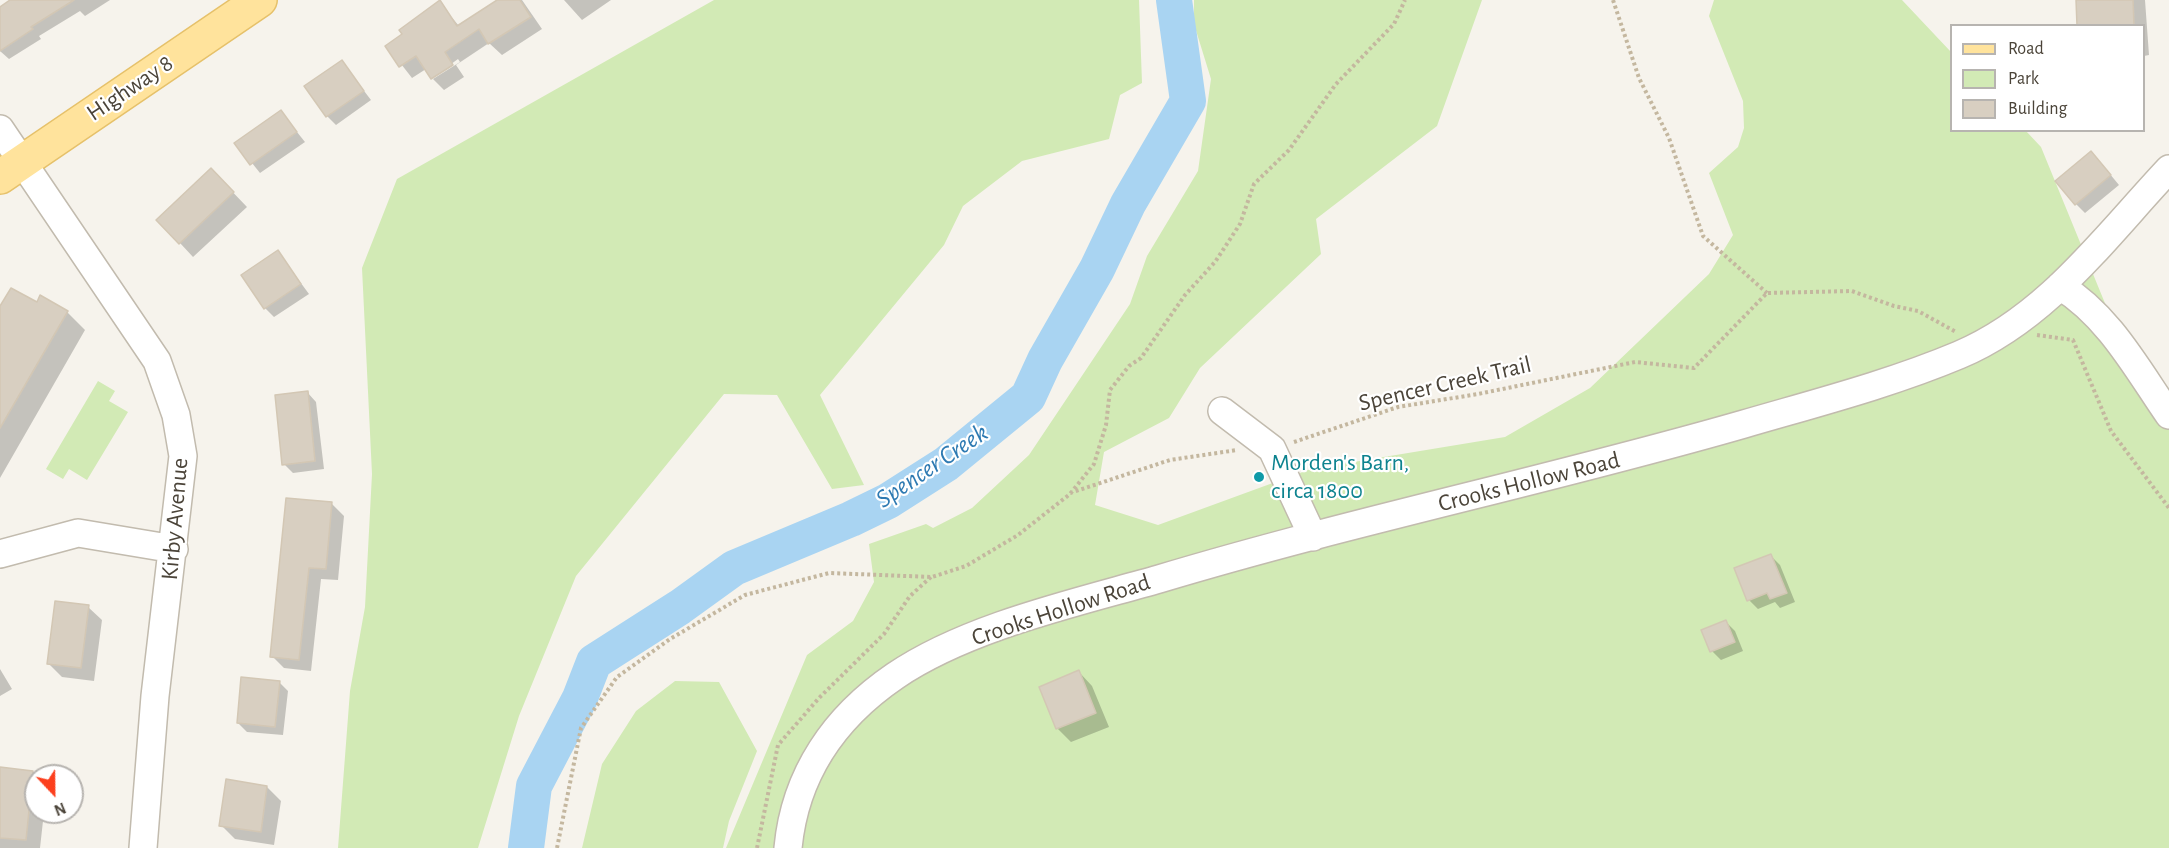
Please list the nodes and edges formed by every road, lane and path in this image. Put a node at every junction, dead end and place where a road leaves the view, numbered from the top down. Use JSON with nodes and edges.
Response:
{"nodes":[{"id":1,"x":260,"y":0,"type":"edge"},
{"id":2,"x":1405,"y":0,"type":"edge"},
{"id":3,"x":1613,"y":0,"type":"edge"},
{"id":4,"x":0,"y":129,"type":"edge"},
{"id":5,"x":11,"y":169,"type":"edge"},
{"id":6,"x":2169,"y":170,"type":"edge"},
{"id":7,"x":2060,"y":286,"type":"junction"},
{"id":8,"x":1767,"y":293,"type":"junction"},
{"id":9,"x":2005,"y":330,"type":"junction"},
{"id":10,"x":1976,"y":347,"type":"junction"},
{"id":11,"x":1222,"y":411,"type":"dead end"},
{"id":12,"x":2169,"y":415,"type":"edge"},
{"id":13,"x":1272,"y":449,"type":"junction"},
{"id":14,"x":1070,"y":494,"type":"junction"},
{"id":15,"x":2169,"y":508,"type":"edge"},
{"id":16,"x":1313,"y":537,"type":"junction"},
{"id":17,"x":174,"y":549,"type":"junction"},
{"id":18,"x":0,"y":554,"type":"edge"},
{"id":19,"x":143,"y":848,"type":"edge"},
{"id":20,"x":557,"y":848,"type":"edge"},
{"id":21,"x":788,"y":848,"type":"edge"}],
"edges":[{"from":1,"to":5,"type":"main road","name":"Highway 8"},
{"from":2,"to":14,"type":"path"},
{"from":3,"to":8,"type":"path"},
{"from":4,"to":5,"type":"street","name":"Kirby Avenue"},
{"from":5,"to":17,"type":"street","name":"Kirby Avenue"},
{"from":6,"to":7,"type":"street","name":"Crooks Hollow Road"},
{"from":7,"to":9,"type":"street","name":"Crooks Hollow Road"},
{"from":7,"to":12,"type":"street"},
{"from":8,"to":10,"type":"path"},
{"from":8,"to":13,"type":"path","name":"Spencer Creek Trail"},
{"from":9,"to":10,"type":"street","name":"Crooks Hollow Road"},
{"from":9,"to":15,"type":"path"},
{"from":10,"to":16,"type":"street","name":"Crooks Hollow Road"},
{"from":11,"to":13,"type":"street"},
{"from":13,"to":14,"type":"path","name":"Spencer Creek Trail"},
{"from":13,"to":16,"type":"street"},
{"from":14,"to":20,"type":"path"},
{"from":16,"to":21,"type":"street","name":"Crooks Hollow Road"},
{"from":17,"to":18,"type":"street"},
{"from":17,"to":19,"type":"street","name":"Kirby Avenue"}]}
